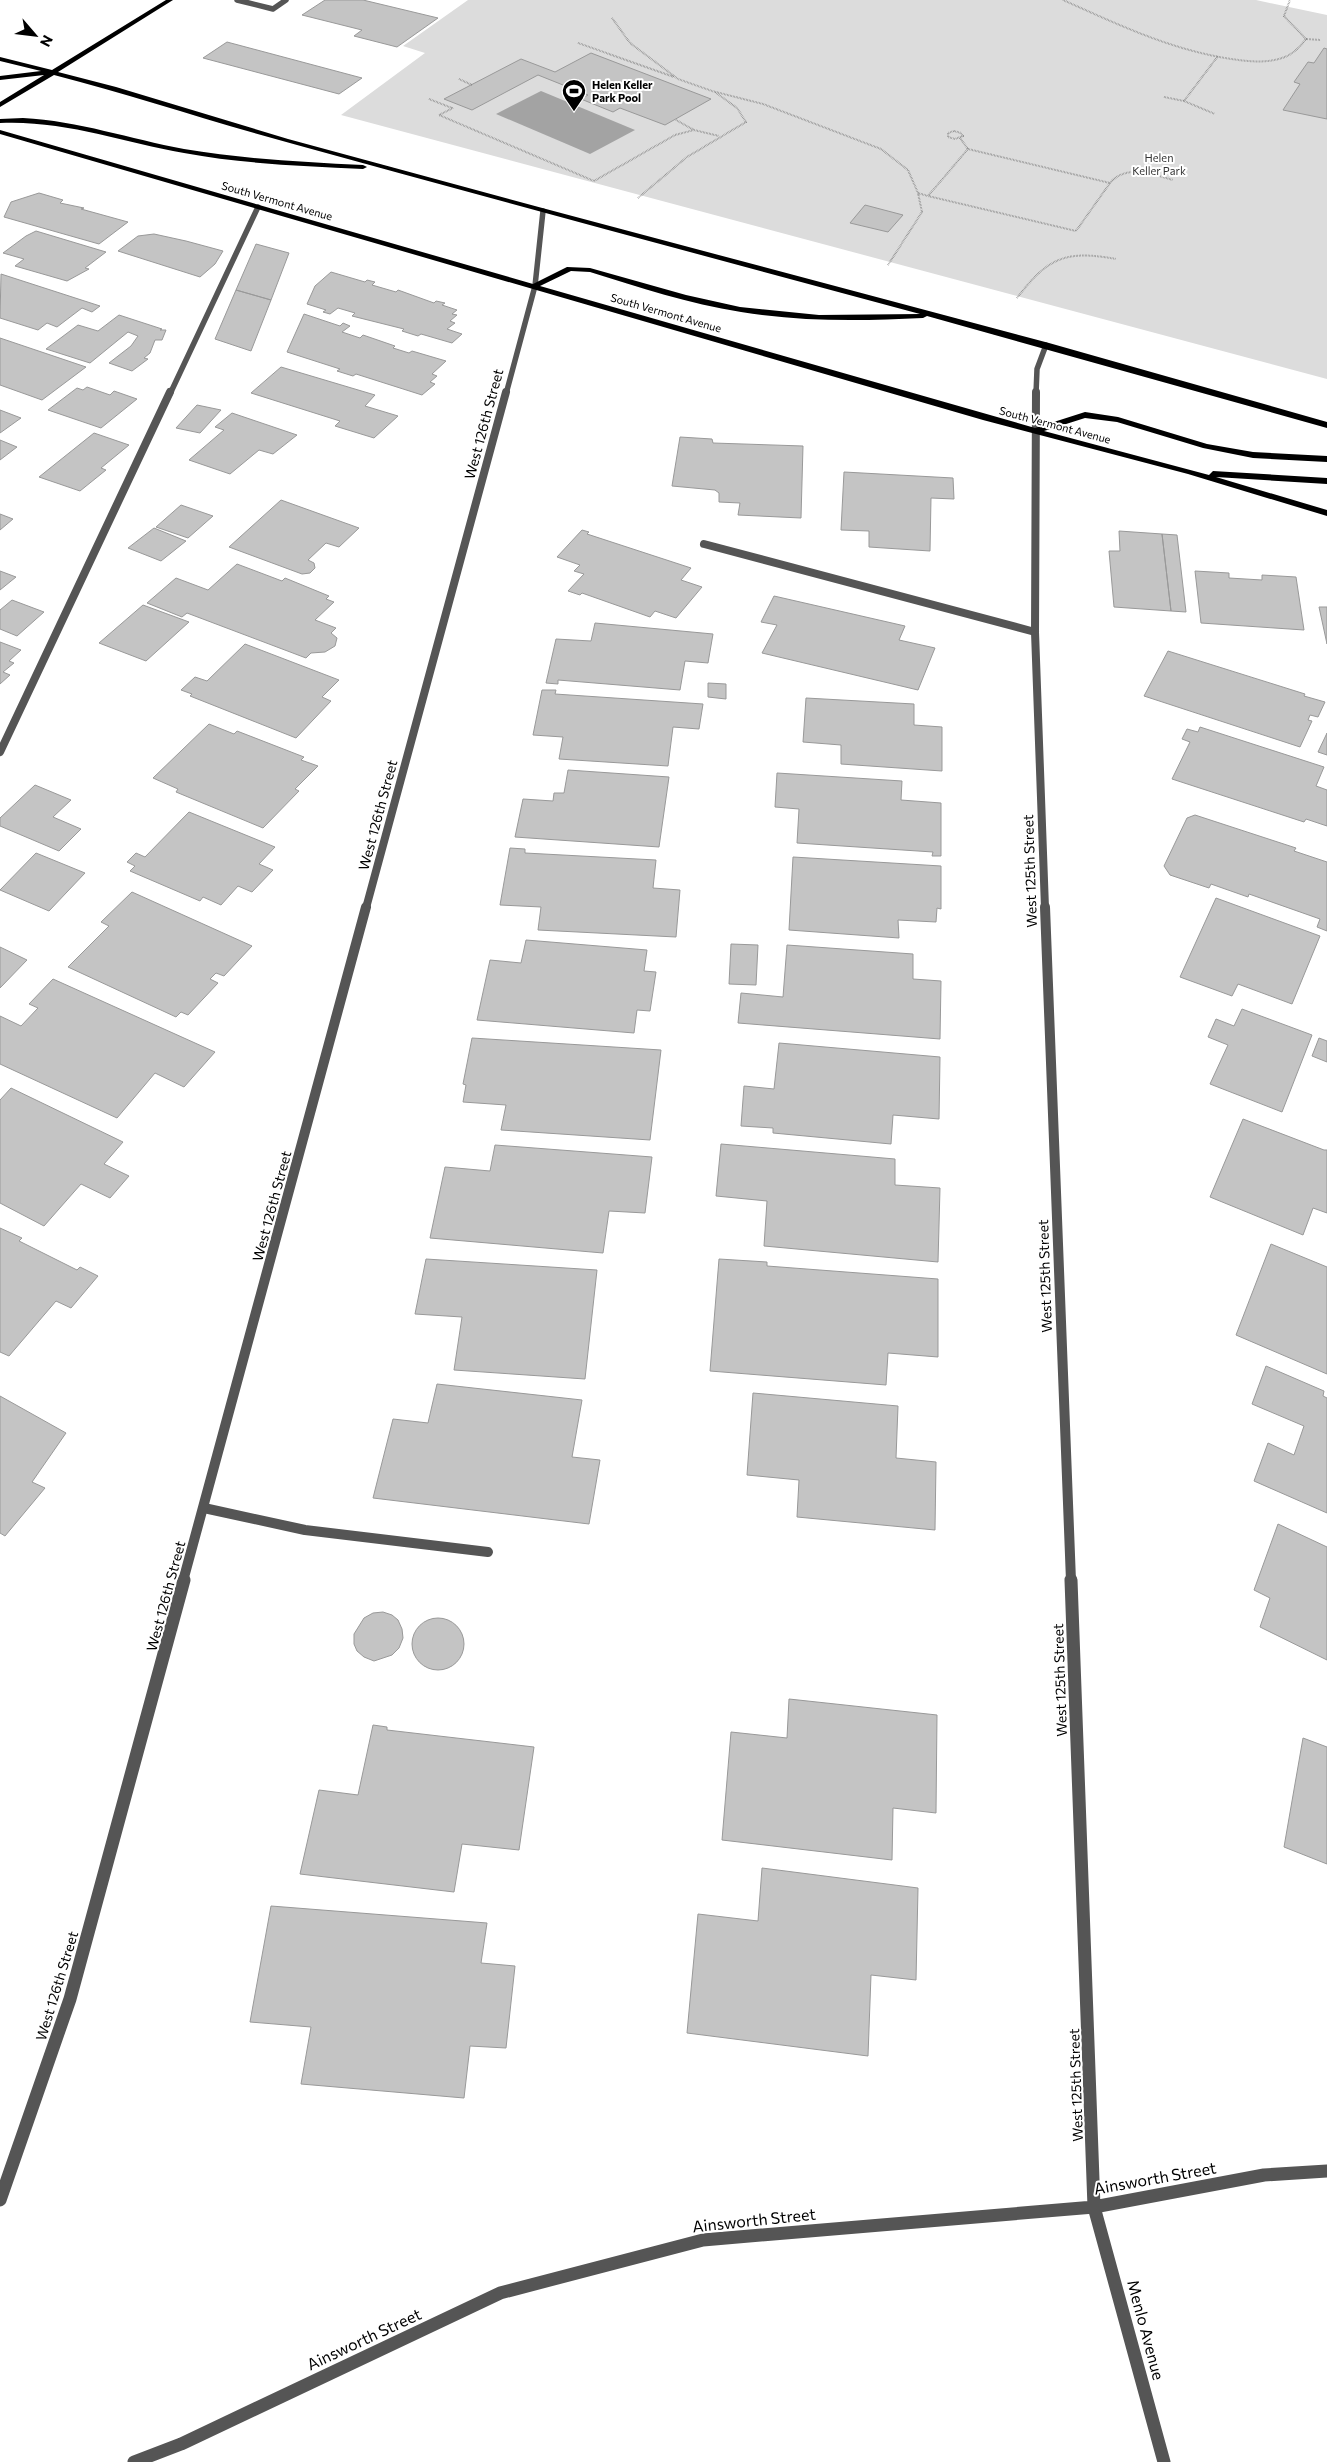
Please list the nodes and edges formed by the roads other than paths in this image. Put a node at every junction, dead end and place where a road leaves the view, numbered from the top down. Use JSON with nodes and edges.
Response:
{"nodes":[{"id":1,"x":170,"y":0,"type":"edge"},
{"id":2,"x":237,"y":0,"type":"edge"},
{"id":3,"x":286,"y":0,"type":"edge"},
{"id":4,"x":0,"y":59,"type":"edge"},
{"id":5,"x":54,"y":72,"type":"junction"},
{"id":6,"x":0,"y":78,"type":"edge"},
{"id":7,"x":0,"y":105,"type":"edge"},
{"id":8,"x":0,"y":121,"type":"edge"},
{"id":9,"x":0,"y":132,"type":"edge"},
{"id":10,"x":385,"y":168,"type":"junction"},
{"id":11,"x":258,"y":207,"type":"junction"},
{"id":12,"x":542,"y":211,"type":"junction"},
{"id":13,"x":535,"y":286,"type":"junction"},
{"id":14,"x":936,"y":315,"type":"junction"},
{"id":15,"x":1046,"y":344,"type":"junction"},
{"id":16,"x":1327,"y":425,"type":"edge"},
{"id":17,"x":1034,"y":431,"type":"junction"},
{"id":18,"x":1327,"y":460,"type":"edge"},
{"id":19,"x":1191,"y":472,"type":"junction"},
{"id":20,"x":1327,"y":482,"type":"edge"},
{"id":21,"x":1327,"y":513,"type":"edge"},
{"id":22,"x":704,"y":544,"type":"dead end"},
{"id":23,"x":1035,"y":632,"type":"junction"},
{"id":24,"x":0,"y":752,"type":"edge"},
{"id":25,"x":204,"y":1508,"type":"junction"},
{"id":26,"x":488,"y":1552,"type":"dead end"},
{"id":27,"x":1327,"y":2171,"type":"edge"},
{"id":28,"x":0,"y":2200,"type":"edge"},
{"id":29,"x":1094,"y":2207,"type":"junction"},
{"id":30,"x":134,"y":2462,"type":"edge"},
{"id":31,"x":1164,"y":2462,"type":"edge"}],
"edges":[{"from":1,"to":5,"type":"main road"},
{"from":2,"to":3,"type":"street"},
{"from":4,"to":5,"type":"main road"},
{"from":5,"to":6,"type":"main road"},
{"from":5,"to":7,"type":"main road"},
{"from":5,"to":10,"type":"main road"},
{"from":8,"to":10,"type":"main road"},
{"from":9,"to":11,"type":"main road","name":"South Vermont Avenue"},
{"from":10,"to":12,"type":"main road"},
{"from":11,"to":13,"type":"main road","name":"South Vermont Avenue"},
{"from":11,"to":24,"type":"street"},
{"from":12,"to":13,"type":"street","name":"West 126th Street"},
{"from":12,"to":14,"type":"main road"},
{"from":13,"to":14,"type":"main road"},
{"from":13,"to":17,"type":"main road","name":"South Vermont Avenue"},
{"from":13,"to":25,"type":"street","name":"West 126th Street"},
{"from":14,"to":15,"type":"main road"},
{"from":15,"to":16,"type":"main road"},
{"from":15,"to":17,"type":"street","name":"West 125th Street"},
{"from":17,"to":18,"type":"main road"},
{"from":17,"to":19,"type":"main road","name":"South Vermont Avenue"},
{"from":17,"to":23,"type":"street","name":"West 125th Street"},
{"from":19,"to":20,"type":"main road"},
{"from":19,"to":21,"type":"main road","name":"South Vermont Avenue"},
{"from":22,"to":23,"type":"street"},
{"from":23,"to":29,"type":"street","name":"West 125th Street"},
{"from":25,"to":26,"type":"street"},
{"from":25,"to":28,"type":"street","name":"West 126th Street"},
{"from":27,"to":29,"type":"street","name":"Ainsworth Street"},
{"from":29,"to":30,"type":"street","name":"Ainsworth Street"},
{"from":29,"to":31,"type":"street","name":"Menlo Avenue"}]}
